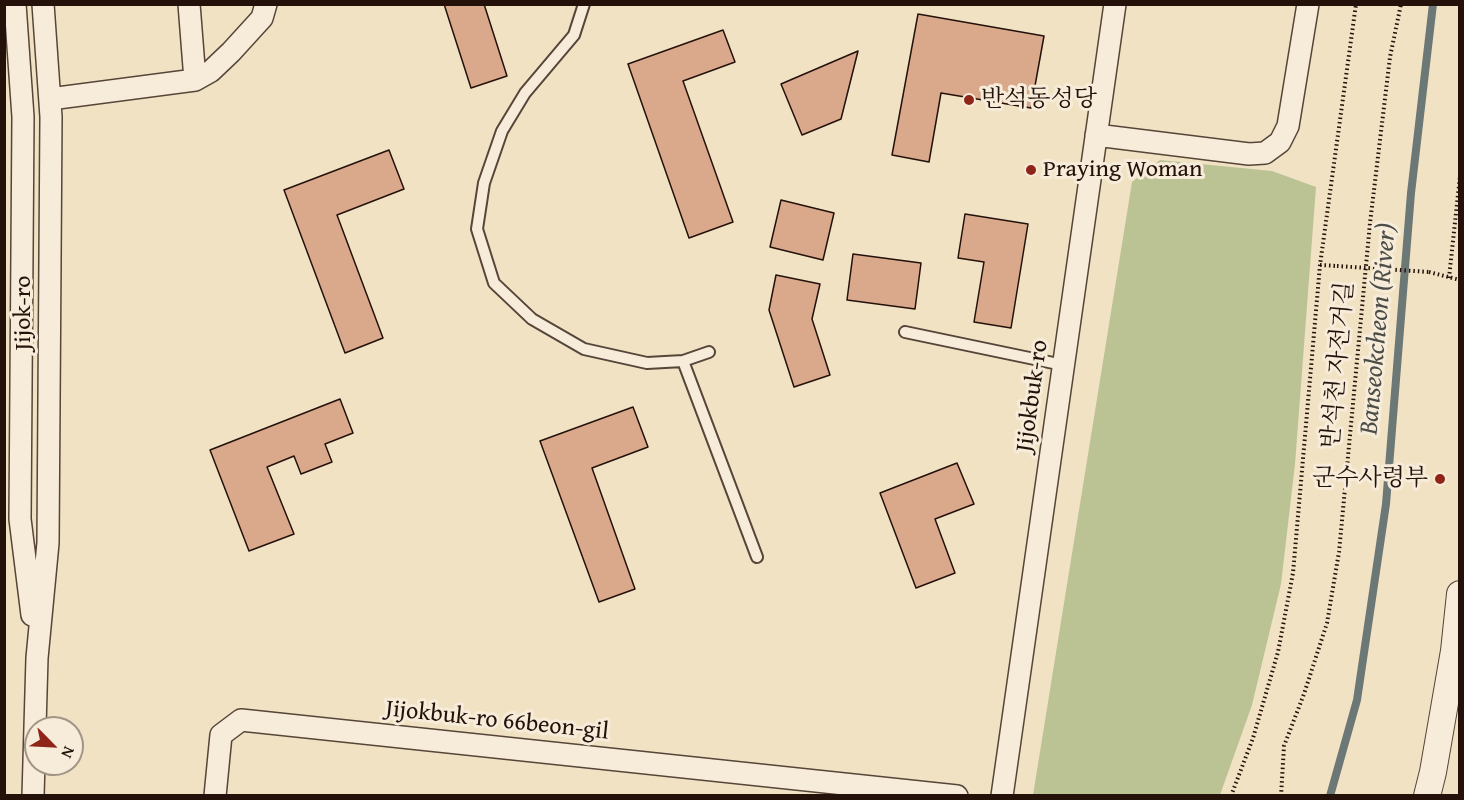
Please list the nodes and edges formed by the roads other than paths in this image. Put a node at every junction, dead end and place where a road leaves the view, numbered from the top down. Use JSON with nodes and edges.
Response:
{"nodes":[{"id":1,"x":15,"y":4,"type":"edge"},
{"id":2,"x":43,"y":4,"type":"edge"},
{"id":3,"x":189,"y":4,"type":"edge"},
{"id":4,"x":267,"y":4,"type":"edge"},
{"id":5,"x":584,"y":4,"type":"edge"},
{"id":6,"x":1115,"y":4,"type":"edge"},
{"id":7,"x":1308,"y":4,"type":"edge"},
{"id":8,"x":195,"y":80,"type":"junction"},
{"id":9,"x":50,"y":99,"type":"junction"},
{"id":10,"x":1096,"y":135,"type":"junction"},
{"id":11,"x":905,"y":332,"type":"dead end"},
{"id":12,"x":709,"y":352,"type":"dead end"},
{"id":13,"x":683,"y":361,"type":"junction"},
{"id":14,"x":1063,"y":365,"type":"junction"},
{"id":15,"x":757,"y":557,"type":"dead end"},
{"id":16,"x":1460,"y":594,"type":"edge"},
{"id":17,"x":37,"y":658,"type":"junction"},
{"id":18,"x":832,"y":789,"type":"edge"},
{"id":19,"x":33,"y":795,"type":"edge"},
{"id":20,"x":215,"y":795,"type":"edge"},
{"id":21,"x":957,"y":795,"type":"edge"},
{"id":22,"x":1002,"y":795,"type":"edge"},
{"id":23,"x":1427,"y":795,"type":"edge"}],
"edges":[{"from":1,"to":17,"type":"street","name":"Jijok-ro"},
{"from":2,"to":9,"type":"street","name":"Jijok-ro"},
{"from":3,"to":8,"type":"street"},
{"from":4,"to":8,"type":"street"},
{"from":5,"to":13,"type":"lane"},
{"from":6,"to":10,"type":"street","name":"Jijokbuk-ro"},
{"from":7,"to":10,"type":"street"},
{"from":8,"to":9,"type":"street"},
{"from":9,"to":17,"type":"street","name":"Jijok-ro"},
{"from":10,"to":14,"type":"street","name":"Jijokbuk-ro"},
{"from":11,"to":14,"type":"lane"},
{"from":12,"to":13,"type":"lane"},
{"from":13,"to":15,"type":"lane"},
{"from":14,"to":22,"type":"street","name":"Jijokbuk-ro"},
{"from":16,"to":23,"type":"street"},
{"from":17,"to":19,"type":"street","name":"Jijok-ro"},
{"from":18,"to":20,"type":"street","name":"Jijokbuk-ro 66beon-gil"},
{"from":18,"to":21,"type":"street","name":"Jijokbuk-ro 66beon-gil"}]}
